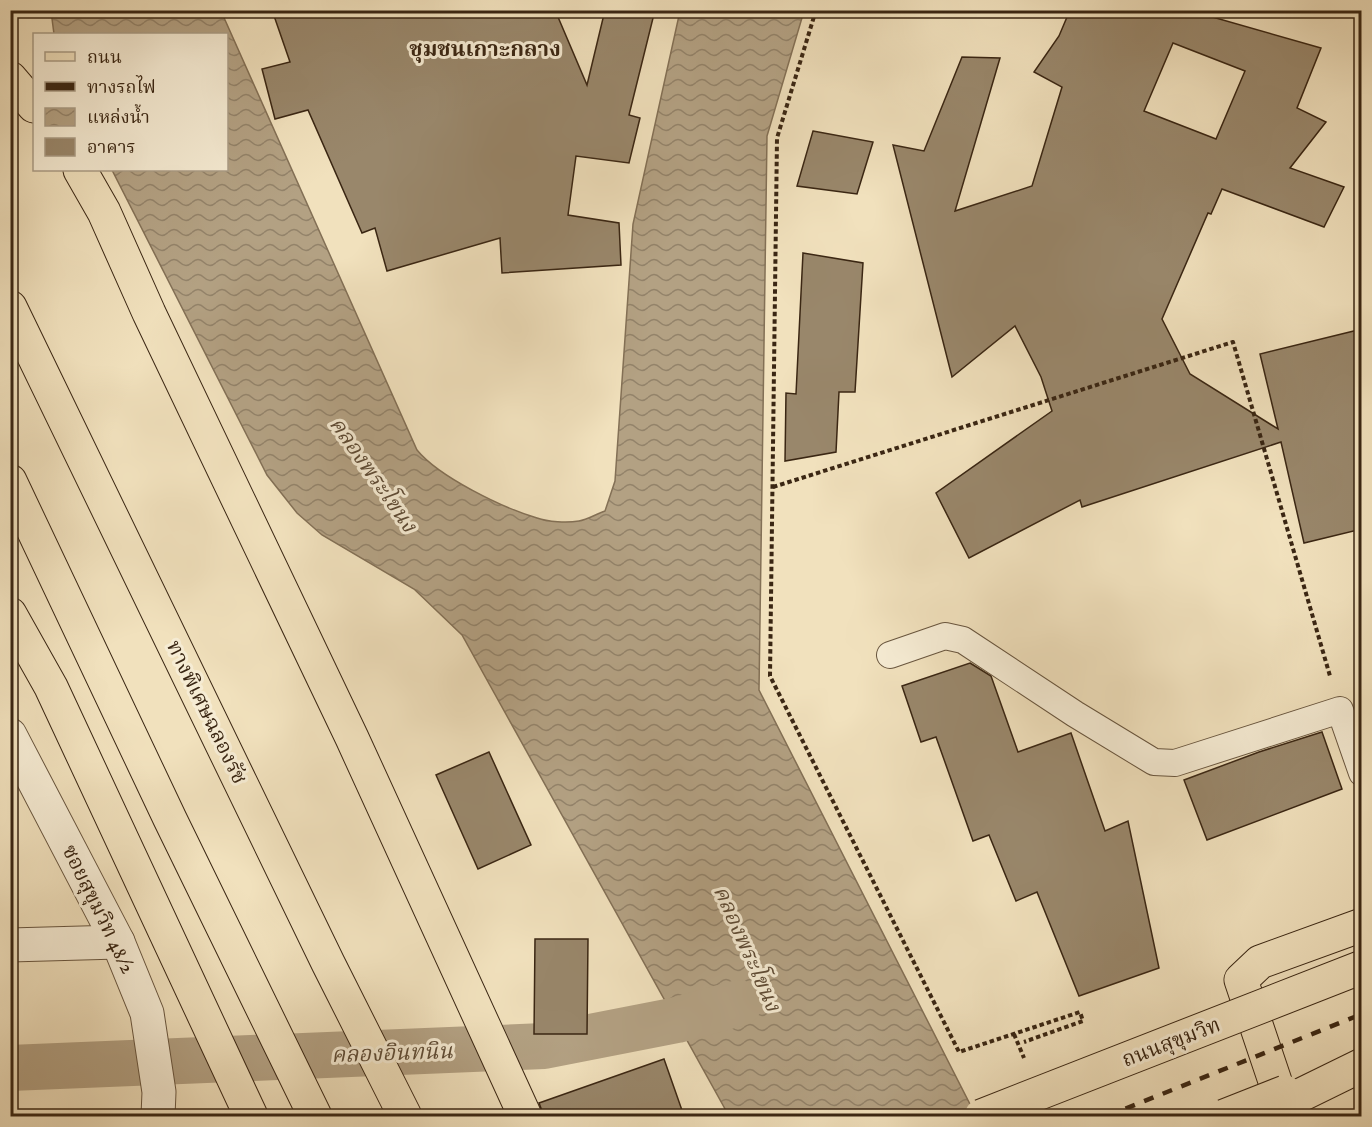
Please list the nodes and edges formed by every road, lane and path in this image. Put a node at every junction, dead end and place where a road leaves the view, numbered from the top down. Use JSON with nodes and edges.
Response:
{"nodes":[{"id":1,"x":816,"y":10,"type":"edge"},
{"id":2,"x":10,"y":78,"type":"edge"},
{"id":3,"x":33,"y":105,"type":"edge"},
{"id":4,"x":81,"y":171,"type":"edge"},
{"id":5,"x":10,"y":307,"type":"edge"},
{"id":6,"x":10,"y":481,"type":"edge"},
{"id":7,"x":773,"y":487,"type":"junction"},
{"id":8,"x":10,"y":614,"type":"edge"},
{"id":9,"x":890,"y":655,"type":"dead end"},
{"id":10,"x":1340,"y":710,"type":"junction"},
{"id":11,"x":10,"y":735,"type":"edge"},
{"id":12,"x":1362,"y":773,"type":"edge"},
{"id":13,"x":1362,"y":925,"type":"edge"},
{"id":14,"x":118,"y":942,"type":"junction"},
{"id":15,"x":10,"y":945,"type":"edge"},
{"id":16,"x":1362,"y":967,"type":"edge"},
{"id":17,"x":1024,"y":1042,"type":"dead end"},
{"id":18,"x":1362,"y":1063,"type":"edge"},
{"id":19,"x":1362,"y":1092,"type":"edge"},
{"id":20,"x":158,"y":1104,"type":"edge"},
{"id":21,"x":252,"y":1116,"type":"edge"},
{"id":22,"x":315,"y":1116,"type":"edge"},
{"id":23,"x":405,"y":1116,"type":"edge"},
{"id":24,"x":525,"y":1116,"type":"edge"},
{"id":25,"x":981,"y":1116,"type":"edge"},
{"id":26,"x":1224,"y":1116,"type":"edge"},
{"id":27,"x":1258,"y":1116,"type":"edge"}],
"edges":[{"from":1,"to":7,"type":"path"},
{"from":2,"to":3,"type":"main road"},
{"from":4,"to":24,"type":"main road"},
{"from":5,"to":23,"type":"main road","name":"ทางพิเศษฉลองรัช"},
{"from":6,"to":22,"type":"main road"},
{"from":7,"to":10,"type":"path"},
{"from":7,"to":17,"type":"path"},
{"from":8,"to":21,"type":"main road"},
{"from":9,"to":10,"type":"lane"},
{"from":10,"to":12,"type":"lane"},
{"from":11,"to":14,"type":"street","name":"ซอยสุขุมวิท 48/2"},
{"from":13,"to":19,"type":"main road"},
{"from":14,"to":15,"type":"street"},
{"from":14,"to":20,"type":"street","name":"ซอยสุขุมวิท 48/2"},
{"from":16,"to":25,"type":"main road","name":"ถนนสุขุมวิท","bridge":true},
{"from":18,"to":26,"type":"main road","bridge":true},
{"from":18,"to":27,"type":"main road","bridge":true}]}
